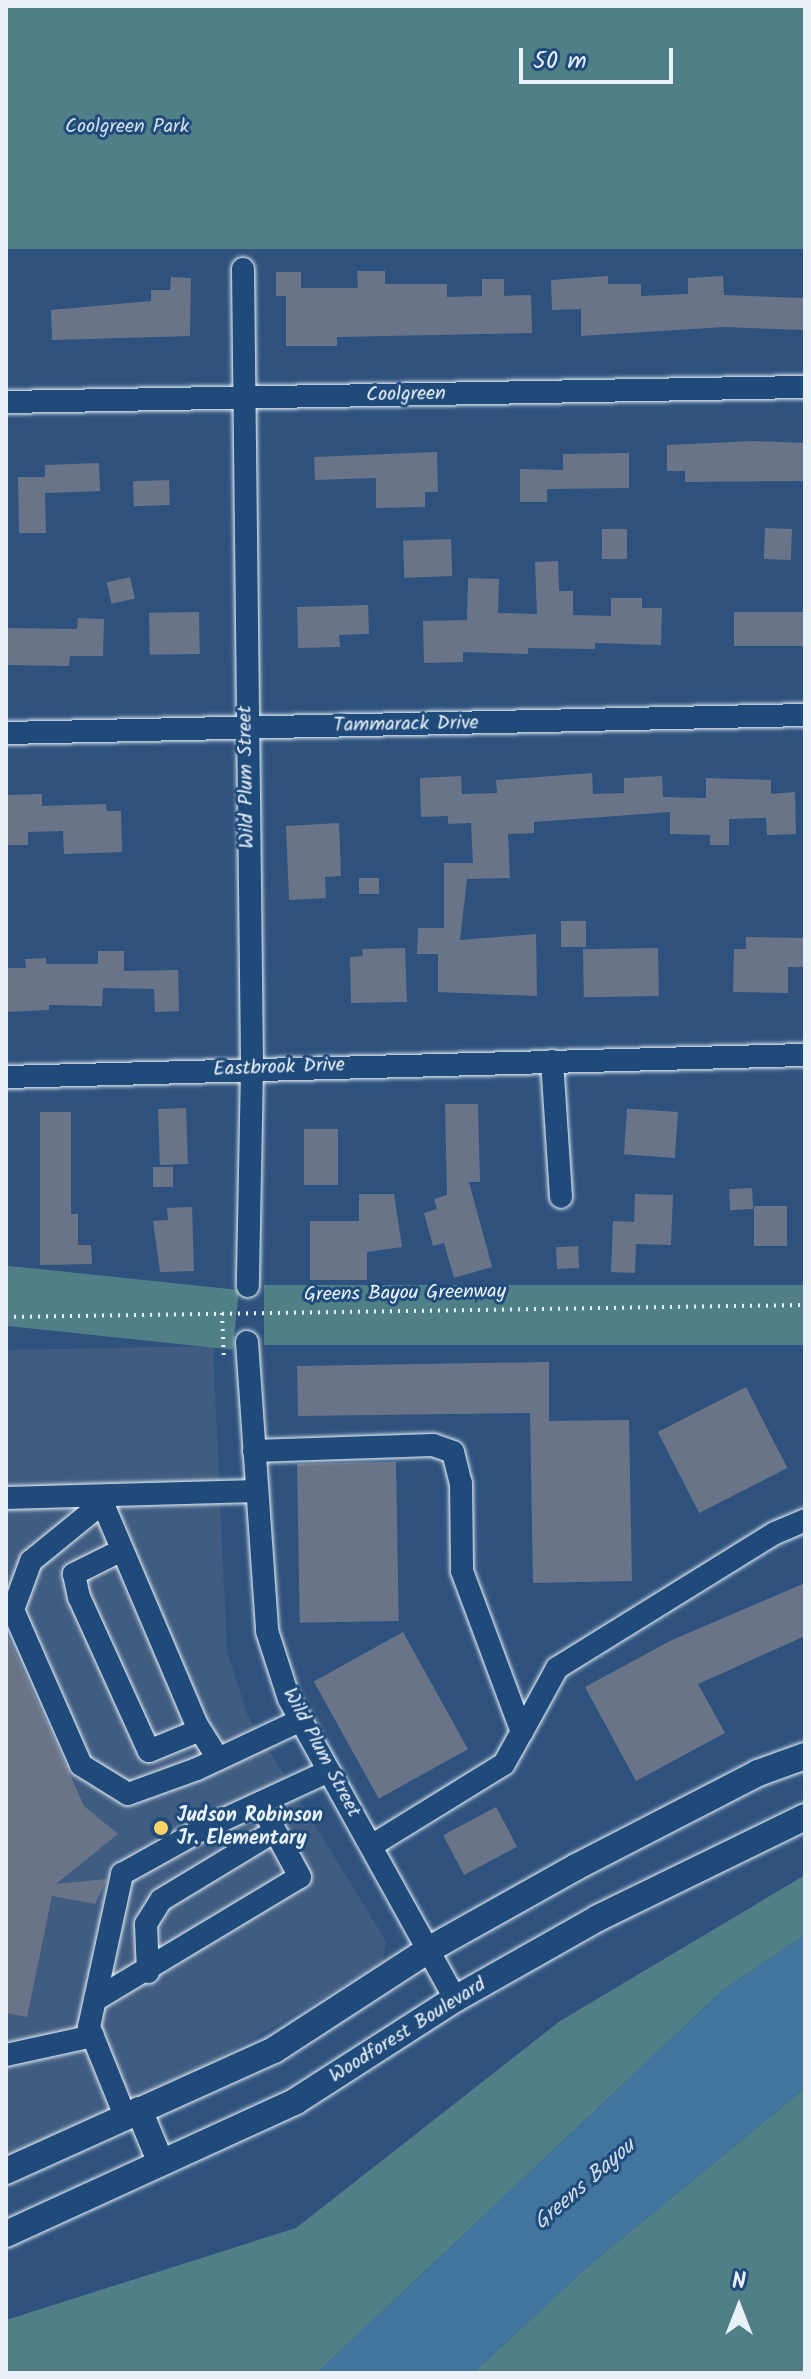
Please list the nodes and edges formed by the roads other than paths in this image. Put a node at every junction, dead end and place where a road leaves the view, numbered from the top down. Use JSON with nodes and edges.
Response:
{"nodes":[{"id":1,"x":243,"y":269,"type":"dead end"},
{"id":2,"x":805,"y":387,"type":"edge"},
{"id":3,"x":241,"y":398,"type":"junction"},
{"id":4,"x":6,"y":402,"type":"edge"},
{"id":5,"x":805,"y":715,"type":"edge"},
{"id":6,"x":246,"y":729,"type":"junction"},
{"id":7,"x":6,"y":733,"type":"edge"},
{"id":8,"x":805,"y":1055,"type":"edge"},
{"id":9,"x":552,"y":1061,"type":"junction"},
{"id":10,"x":252,"y":1068,"type":"junction"},
{"id":11,"x":6,"y":1077,"type":"edge"},
{"id":12,"x":561,"y":1197,"type":"dead end"},
{"id":13,"x":248,"y":1286,"type":"road end"},
{"id":14,"x":247,"y":1342,"type":"road end"},
{"id":15,"x":254,"y":1451,"type":"junction"},
{"id":16,"x":257,"y":1491,"type":"junction"},
{"id":17,"x":6,"y":1498,"type":"edge"},
{"id":18,"x":107,"y":1500,"type":"junction"},
{"id":19,"x":805,"y":1520,"type":"edge"},
{"id":20,"x":122,"y":1550,"type":"junction"},
{"id":21,"x":301,"y":1720,"type":"junction"},
{"id":22,"x":200,"y":1730,"type":"junction"},
{"id":23,"x":522,"y":1732,"type":"junction"},
{"id":24,"x":805,"y":1756,"type":"edge"},
{"id":25,"x":218,"y":1759,"type":"junction"},
{"id":26,"x":329,"y":1771,"type":"junction"},
{"id":27,"x":260,"y":1803,"type":"junction"},
{"id":28,"x":805,"y":1817,"type":"edge"},
{"id":29,"x":275,"y":1831,"type":"junction"},
{"id":30,"x":371,"y":1846,"type":"junction"},
{"id":31,"x":428,"y":1950,"type":"junction"},
{"id":32,"x":148,"y":1972,"type":"junction"},
{"id":33,"x":455,"y":1999,"type":"junction"},
{"id":34,"x":95,"y":2000,"type":"junction"},
{"id":35,"x":93,"y":2036,"type":"junction"},
{"id":36,"x":6,"y":2055,"type":"edge"},
{"id":37,"x":132,"y":2113,"type":"junction"},
{"id":38,"x":161,"y":2163,"type":"junction"},
{"id":39,"x":6,"y":2171,"type":"edge"},
{"id":40,"x":6,"y":2234,"type":"edge"}],
"edges":[{"from":1,"to":3,"type":"street","name":"Wild Plum Street"},
{"from":2,"to":3,"type":"street","name":"Coolgreen"},
{"from":3,"to":4,"type":"street","name":"Coolgreen"},
{"from":3,"to":6,"type":"street","name":"Wild Plum Street"},
{"from":5,"to":6,"type":"street","name":"Tammarack Drive"},
{"from":6,"to":7,"type":"street","name":"Tammarack Drive"},
{"from":6,"to":10,"type":"street","name":"Wild Plum Street"},
{"from":8,"to":9,"type":"street","name":"Eastbrook Drive"},
{"from":9,"to":10,"type":"street","name":"Eastbrook Drive"},
{"from":9,"to":12,"type":"street"},
{"from":10,"to":11,"type":"street","name":"Eastbrook Drive"},
{"from":10,"to":13,"type":"street","name":"Wild Plum Street"},
{"from":14,"to":15,"type":"street","name":"Wild Plum Street"},
{"from":15,"to":16,"type":"street","name":"Wild Plum Street"},
{"from":15,"to":23,"type":"street"},
{"from":16,"to":18,"type":"street"},
{"from":16,"to":21,"type":"street","name":"Wild Plum Street"},
{"from":17,"to":18,"type":"street"},
{"from":18,"to":20,"type":"street"},
{"from":18,"to":25,"type":"street"},
{"from":19,"to":23,"type":"street"},
{"from":20,"to":22,"type":"street"},
{"from":20,"to":22,"type":"street"},
{"from":21,"to":25,"type":"street"},
{"from":21,"to":26,"type":"street","name":"Wild Plum Street"},
{"from":22,"to":25,"type":"street"},
{"from":23,"to":30,"type":"street"},
{"from":24,"to":31,"type":"main road"},
{"from":26,"to":27,"type":"street"},
{"from":26,"to":30,"type":"street","name":"Wild Plum Street"},
{"from":27,"to":29,"type":"street"},
{"from":27,"to":34,"type":"street"},
{"from":28,"to":33,"type":"main road","name":"Woodforest Boulevard"},
{"from":29,"to":32,"type":"street"},
{"from":29,"to":32,"type":"street"},
{"from":30,"to":31,"type":"street","name":"Wild Plum Street"},
{"from":31,"to":33,"type":"street","name":"Wild Plum Street"},
{"from":31,"to":37,"type":"main road"},
{"from":32,"to":34,"type":"street"},
{"from":33,"to":38,"type":"main road","name":"Woodforest Boulevard"},
{"from":34,"to":35,"type":"street"},
{"from":35,"to":36,"type":"street"},
{"from":35,"to":37,"type":"street"},
{"from":37,"to":38,"type":"main road"},
{"from":37,"to":39,"type":"main road"},
{"from":38,"to":40,"type":"main road","name":"Woodforest Boulevard"}]}
